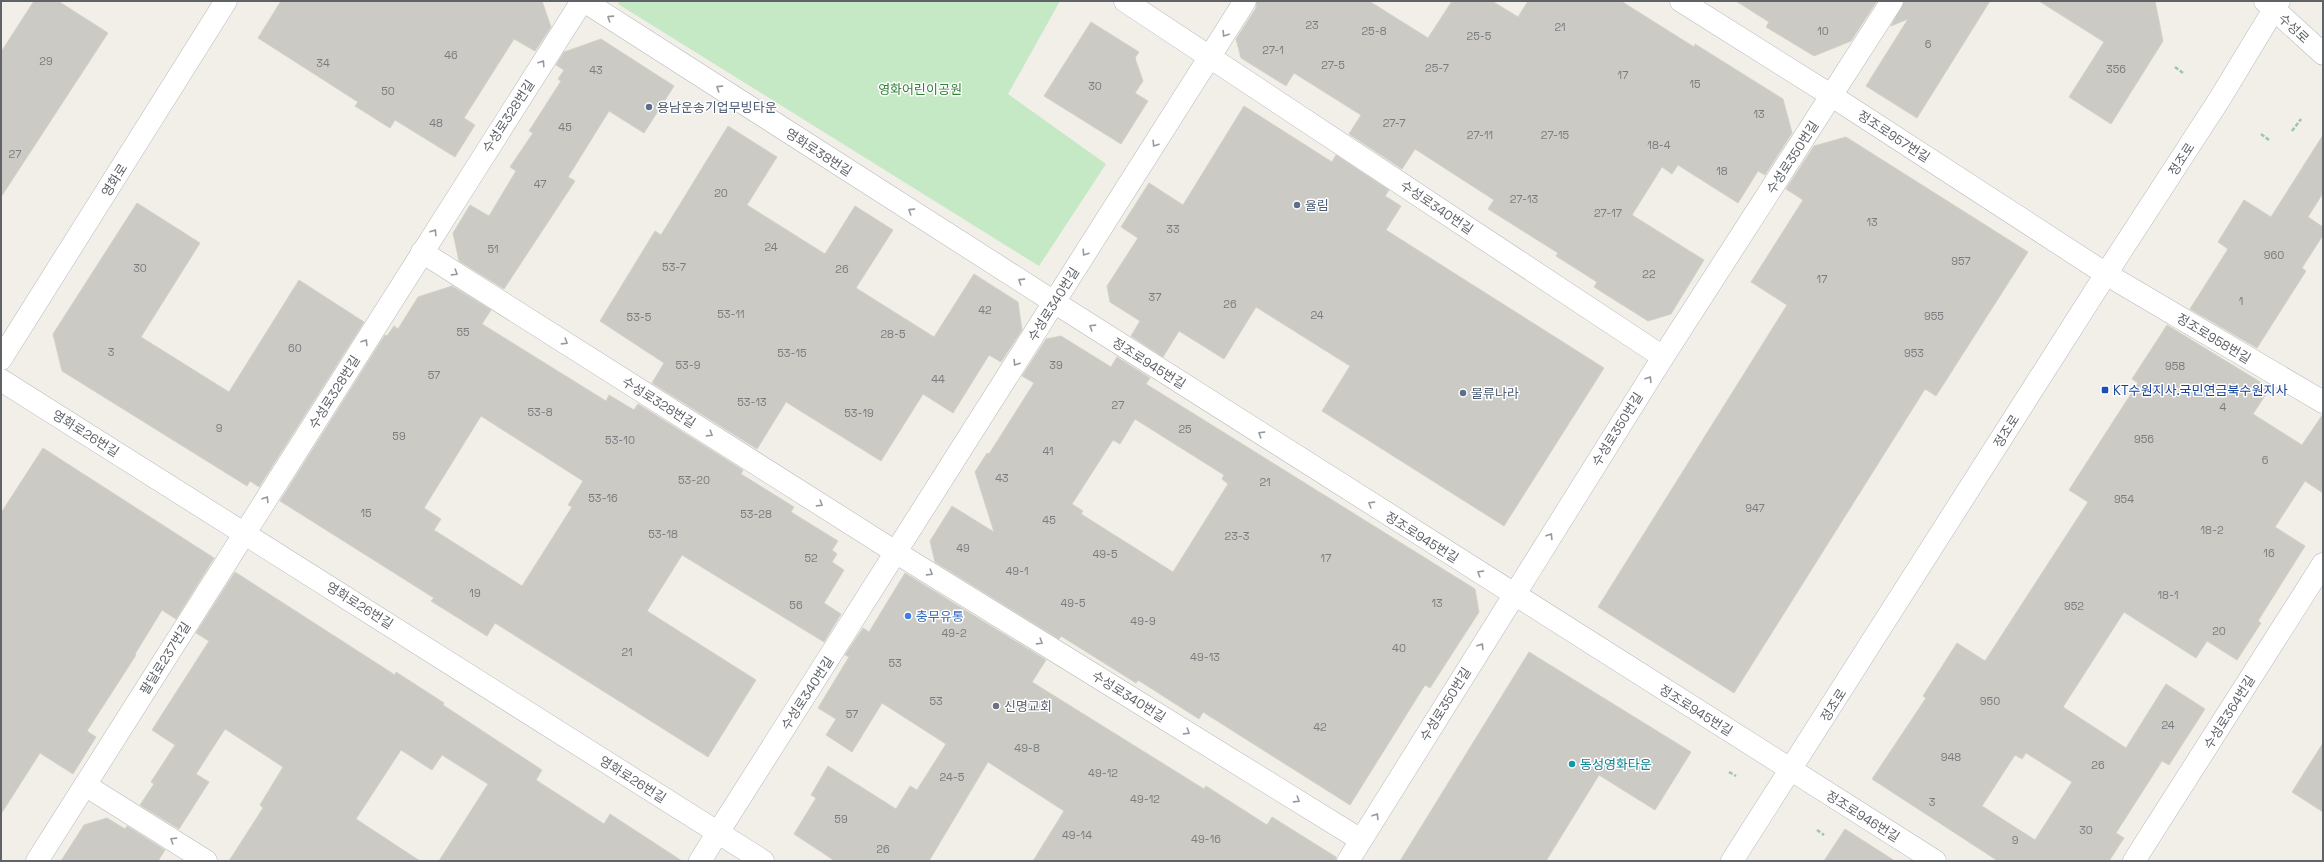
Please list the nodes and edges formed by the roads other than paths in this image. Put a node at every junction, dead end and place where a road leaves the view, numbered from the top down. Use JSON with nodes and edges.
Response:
{"nodes":[{"id":1,"x":226,"y":1,"type":"edge"},
{"id":2,"x":583,"y":1,"type":"edge"},
{"id":3,"x":1124,"y":1,"type":"edge"},
{"id":4,"x":1246,"y":1,"type":"edge"},
{"id":5,"x":1681,"y":1,"type":"edge"},
{"id":6,"x":1892,"y":1,"type":"edge"},
{"id":7,"x":2272,"y":4,"type":"edge"},
{"id":8,"x":2323,"y":54,"type":"edge"},
{"id":9,"x":1211,"y":56,"type":"junction"},
{"id":10,"x":1832,"y":96,"type":"junction"},
{"id":11,"x":422,"y":252,"type":"junction"},
{"id":12,"x":2106,"y":274,"type":"junction"},
{"id":13,"x":1054,"y":302,"type":"junction"},
{"id":14,"x":1663,"y":357,"type":"junction"},
{"id":15,"x":1,"y":358,"type":"edge"},
{"id":16,"x":1,"y":380,"type":"edge"},
{"id":17,"x":2323,"y":402,"type":"edge"},
{"id":18,"x":245,"y":532,"type":"junction"},
{"id":19,"x":897,"y":553,"type":"junction"},
{"id":20,"x":2323,"y":564,"type":"edge"},
{"id":21,"x":1513,"y":594,"type":"junction"},
{"id":22,"x":1791,"y":771,"type":"junction"},
{"id":23,"x":85,"y":785,"type":"junction"},
{"id":24,"x":718,"y":832,"type":"junction"},
{"id":25,"x":1361,"y":840,"type":"junction"},
{"id":26,"x":37,"y":861,"type":"edge"},
{"id":27,"x":206,"y":861,"type":"edge"},
{"id":28,"x":700,"y":861,"type":"edge"},
{"id":29,"x":763,"y":861,"type":"edge"},
{"id":30,"x":1348,"y":861,"type":"edge"},
{"id":31,"x":1732,"y":861,"type":"edge"},
{"id":32,"x":1935,"y":861,"type":"edge"},
{"id":33,"x":2134,"y":861,"type":"edge"}],
"edges":[{"from":1,"to":15,"type":"street","name":"영화로"},
{"from":11,"to":2,"type":"street","name":"수성로328번길","one_way":true},
{"from":13,"to":2,"type":"street","name":"영화로38번길","one_way":true},
{"from":3,"to":9,"type":"street"},
{"from":4,"to":9,"type":"street","name":"수성로340번길","one_way":true},
{"from":5,"to":10,"type":"street","name":"정조로957번길"},
{"from":6,"to":10,"type":"street","name":"수성로350번길"},
{"from":7,"to":8,"type":"street","name":"수성로"},
{"from":7,"to":12,"type":"street","name":"정조로"},
{"from":9,"to":13,"type":"street","name":"수성로340번길","one_way":true},
{"from":9,"to":14,"type":"street","name":"수성로340번길"},
{"from":10,"to":12,"type":"street","name":"정조로957번길"},
{"from":10,"to":14,"type":"street","name":"수성로350번길"},
{"from":18,"to":11,"type":"street","name":"수성로328번길","one_way":true},
{"from":11,"to":19,"type":"street","name":"수성로328번길","one_way":true},
{"from":12,"to":17,"type":"street","name":"정조로958번길"},
{"from":12,"to":22,"type":"street","name":"정조로"},
{"from":13,"to":19,"type":"street","name":"수성로340번길","one_way":true},
{"from":21,"to":13,"type":"street","name":"정조로945번길","one_way":true},
{"from":21,"to":14,"type":"street","name":"수성로350번길","one_way":true},
{"from":16,"to":18,"type":"street","name":"영화로26번길"},
{"from":18,"to":23,"type":"street","name":"팔달로237번길"},
{"from":18,"to":24,"type":"street","name":"영화로26번길"},
{"from":19,"to":24,"type":"street","name":"수성로340번길"},
{"from":19,"to":25,"type":"street","name":"수성로340번길","one_way":true},
{"from":20,"to":33,"type":"street","name":"수성로364번길"},
{"from":21,"to":22,"type":"street","name":"정조로945번길"},
{"from":25,"to":21,"type":"street","name":"수성로350번길","one_way":true},
{"from":22,"to":31,"type":"street","name":"정조로"},
{"from":22,"to":32,"type":"street","name":"정조로946번길"},
{"from":23,"to":26,"type":"street","name":"팔달로237번길"},
{"from":27,"to":23,"type":"street","one_way":true},
{"from":24,"to":28,"type":"street","name":"수성로340번길"},
{"from":24,"to":29,"type":"street","name":"영화로26번길"},
{"from":25,"to":30,"type":"street","name":"수성로350번길"}]}
